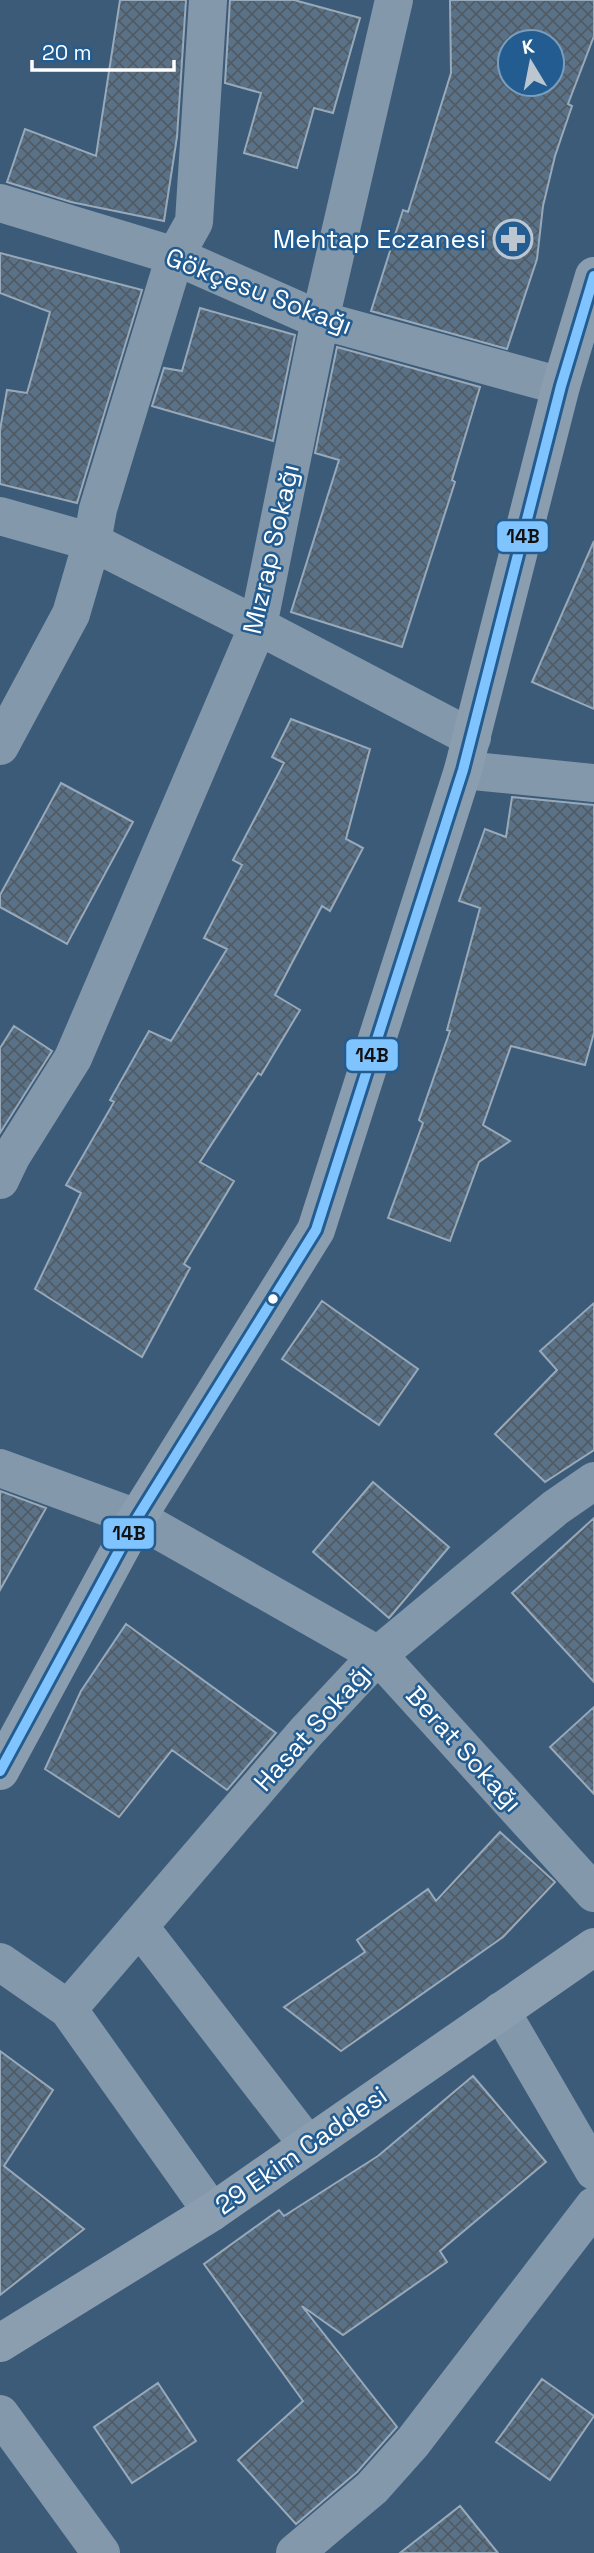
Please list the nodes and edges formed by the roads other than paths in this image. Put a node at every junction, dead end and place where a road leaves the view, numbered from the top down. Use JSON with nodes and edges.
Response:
{"nodes":[{"id":1,"x":208,"y":0,"type":"edge"},
{"id":2,"x":394,"y":0,"type":"edge"},
{"id":3,"x":0,"y":203,"type":"edge"},
{"id":4,"x":175,"y":256,"type":"junction"},
{"id":5,"x":594,"y":276,"type":"edge"},
{"id":6,"x":320,"y":320,"type":"junction"},
{"id":7,"x":561,"y":386,"type":"junction"},
{"id":8,"x":0,"y":516,"type":"edge"},
{"id":9,"x":92,"y":542,"type":"junction"},
{"id":10,"x":258,"y":626,"type":"junction"},
{"id":11,"x":0,"y":746,"type":"edge"},
{"id":12,"x":467,"y":754,"type":"junction"},
{"id":13,"x":594,"y":783,"type":"edge"},
{"id":14,"x":0,"y":1180,"type":"edge"},
{"id":15,"x":0,"y":1468,"type":"edge"},
{"id":16,"x":594,"y":1481,"type":"edge"},
{"id":17,"x":137,"y":1518,"type":"junction"},
{"id":18,"x":379,"y":1655,"type":"junction"},
{"id":19,"x":0,"y":1771,"type":"edge"},
{"id":20,"x":594,"y":1893,"type":"edge"},
{"id":21,"x":139,"y":1926,"type":"junction"},
{"id":22,"x":594,"y":1947,"type":"edge"},
{"id":23,"x":0,"y":1962,"type":"edge"},
{"id":24,"x":68,"y":2009,"type":"junction"},
{"id":25,"x":501,"y":2011,"type":"junction"},
{"id":26,"x":308,"y":2145,"type":"junction"},
{"id":27,"x":594,"y":2171,"type":"edge"},
{"id":28,"x":594,"y":2206,"type":"edge"},
{"id":29,"x":212,"y":2212,"type":"junction"},
{"id":30,"x":0,"y":2343,"type":"edge"},
{"id":31,"x":0,"y":2414,"type":"edge"},
{"id":32,"x":86,"y":2547,"type":"edge"},
{"id":33,"x":295,"y":2553,"type":"edge"}],
"edges":[{"from":1,"to":4,"type":"street"},
{"from":2,"to":6,"type":"street","name":"Mızrap Sokağı"},
{"from":3,"to":4,"type":"street","name":"Gökçesu Sokağı"},
{"from":4,"to":6,"type":"street","name":"Gökçesu Sokağı"},
{"from":4,"to":9,"type":"street"},
{"from":5,"to":7,"type":"street"},
{"from":6,"to":7,"type":"street","name":"Gökçesu Sokağı"},
{"from":6,"to":10,"type":"street","name":"Mızrap Sokağı"},
{"from":7,"to":12,"type":"street"},
{"from":8,"to":9,"type":"street"},
{"from":9,"to":10,"type":"street"},
{"from":9,"to":11,"type":"street"},
{"from":10,"to":12,"type":"street"},
{"from":10,"to":14,"type":"street","name":"Mızrap Sokağı"},
{"from":12,"to":13,"type":"street"},
{"from":12,"to":17,"type":"street"},
{"from":15,"to":17,"type":"street","name":"Berat Sokağı"},
{"from":16,"to":18,"type":"street","name":"Hasat Sokağı"},
{"from":17,"to":18,"type":"street","name":"Berat Sokağı"},
{"from":17,"to":19,"type":"street"},
{"from":18,"to":20,"type":"street","name":"Berat Sokağı"},
{"from":18,"to":21,"type":"street","name":"Hasat Sokağı"},
{"from":21,"to":24,"type":"street","name":"Hasat Sokağı"},
{"from":21,"to":26,"type":"street"},
{"from":22,"to":25,"type":"street","name":"29 Ekim Caddesi"},
{"from":23,"to":24,"type":"street"},
{"from":24,"to":29,"type":"street"},
{"from":25,"to":26,"type":"street","name":"29 Ekim Caddesi"},
{"from":25,"to":27,"type":"street"},
{"from":26,"to":29,"type":"street","name":"29 Ekim Caddesi"},
{"from":28,"to":33,"type":"street"},
{"from":29,"to":30,"type":"street","name":"29 Ekim Caddesi"},
{"from":31,"to":32,"type":"street"}]}
